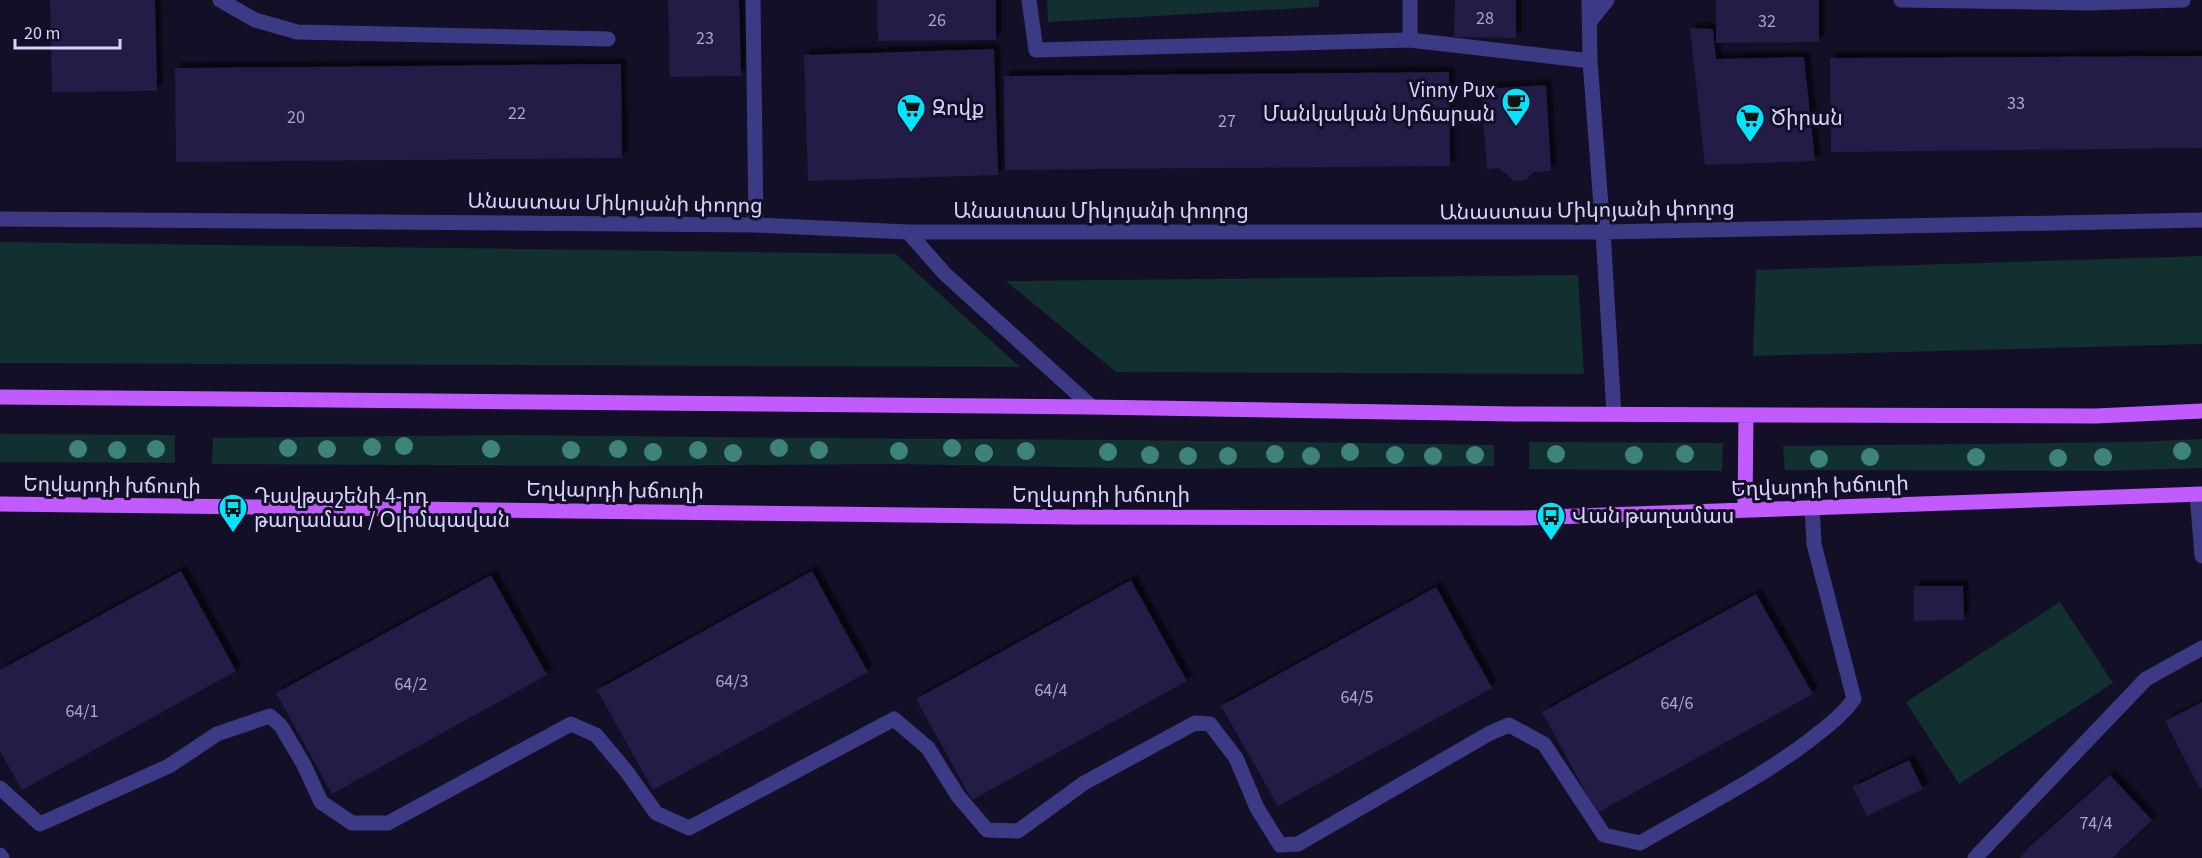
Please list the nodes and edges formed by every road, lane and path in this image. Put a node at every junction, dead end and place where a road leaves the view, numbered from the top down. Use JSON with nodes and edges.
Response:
{"nodes":[{"id":1,"x":220,"y":0,"type":"edge"},
{"id":2,"x":753,"y":0,"type":"edge"},
{"id":3,"x":1029,"y":0,"type":"edge"},
{"id":4,"x":1410,"y":0,"type":"edge"},
{"id":5,"x":1588,"y":0,"type":"edge"},
{"id":6,"x":1607,"y":0,"type":"edge"},
{"id":7,"x":1901,"y":0,"type":"edge"},
{"id":8,"x":2183,"y":0,"type":"edge"},
{"id":9,"x":1589,"y":23,"type":"junction"},
{"id":10,"x":608,"y":39,"type":"dead end"},
{"id":11,"x":1410,"y":40,"type":"junction"},
{"id":12,"x":1590,"y":61,"type":"junction"},
{"id":13,"x":0,"y":219,"type":"edge"},
{"id":14,"x":2202,"y":220,"type":"edge"},
{"id":15,"x":756,"y":225,"type":"junction"},
{"id":16,"x":908,"y":232,"type":"junction"},
{"id":17,"x":1603,"y":232,"type":"junction"},
{"id":18,"x":0,"y":397,"type":"edge"},
{"id":19,"x":1092,"y":408,"type":"junction"},
{"id":20,"x":2202,"y":411,"type":"edge"},
{"id":21,"x":1614,"y":414,"type":"junction"},
{"id":22,"x":1746,"y":415,"type":"junction"},
{"id":23,"x":2200,"y":494,"type":"edge"},
{"id":24,"x":0,"y":504,"type":"edge"},
{"id":25,"x":1812,"y":507,"type":"junction"},
{"id":26,"x":1745,"y":509,"type":"junction"},
{"id":27,"x":2202,"y":556,"type":"edge"},
{"id":28,"x":2202,"y":648,"type":"edge"},
{"id":29,"x":0,"y":788,"type":"edge"},
{"id":30,"x":1975,"y":858,"type":"edge"}],
"edges":[{"from":1,"to":10,"type":"street"},
{"from":2,"to":15,"type":"street"},
{"from":3,"to":11,"type":"street"},
{"from":4,"to":11,"type":"street"},
{"from":5,"to":9,"type":"street"},
{"from":6,"to":9,"type":"street"},
{"from":7,"to":8,"type":"street"},
{"from":9,"to":12,"type":"street"},
{"from":11,"to":12,"type":"street"},
{"from":12,"to":17,"type":"street"},
{"from":13,"to":15,"type":"street","name":"Անաստաս Միկոյանի փողոց"},
{"from":14,"to":17,"type":"street","name":"Անաստաս Միկոյանի փողոց"},
{"from":15,"to":16,"type":"street","name":"Անաստաս Միկոյանի փողոց"},
{"from":16,"to":17,"type":"street","name":"Անաստաս Միկոյանի փողոց"},
{"from":16,"to":19,"type":"street"},
{"from":17,"to":21,"type":"street"},
{"from":18,"to":19,"type":"main road"},
{"from":19,"to":21,"type":"main road"},
{"from":20,"to":22,"type":"main road"},
{"from":21,"to":22,"type":"main road"},
{"from":22,"to":26,"type":"main road"},
{"from":23,"to":25,"type":"main road","name":"Եղվարդի խճուղի"},
{"from":23,"to":27,"type":"street"},
{"from":24,"to":26,"type":"main road","name":"Եղվարդի խճուղի"},
{"from":25,"to":26,"type":"main road","name":"Եղվարդի խճուղի"},
{"from":25,"to":29,"type":"street"},
{"from":28,"to":30,"type":"street"}]}
